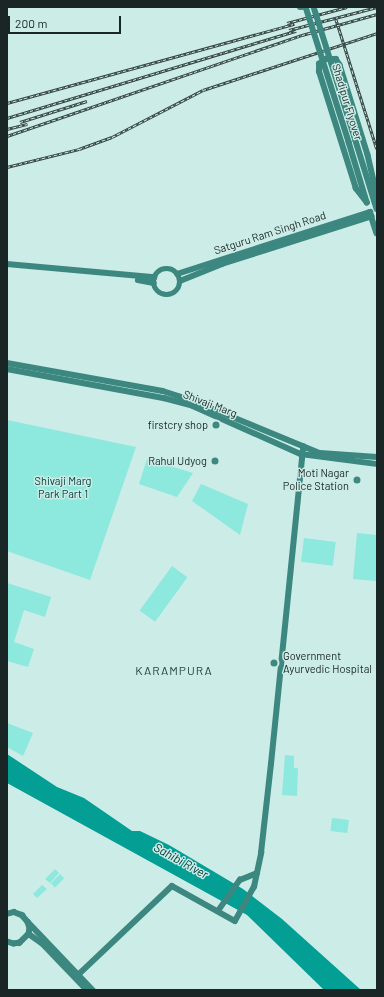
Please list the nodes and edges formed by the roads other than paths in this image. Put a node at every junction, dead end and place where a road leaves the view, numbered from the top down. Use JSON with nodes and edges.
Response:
{"nodes":[{"id":1,"x":306,"y":7,"type":"edge"},
{"id":2,"x":314,"y":7,"type":"edge"},
{"id":3,"x":375,"y":201,"type":"junction"},
{"id":4,"x":367,"y":203,"type":"junction"},
{"id":5,"x":377,"y":209,"type":"edge"},
{"id":6,"x":371,"y":214,"type":"junction"},
{"id":7,"x":377,"y":233,"type":"edge"},
{"id":8,"x":7,"y":264,"type":"edge"},
{"id":9,"x":7,"y":267,"type":"edge"},
{"id":10,"x":177,"y":274,"type":"junction"},
{"id":11,"x":154,"y":280,"type":"junction"},
{"id":12,"x":180,"y":281,"type":"junction"},
{"id":13,"x":7,"y":363,"type":"edge"},
{"id":14,"x":7,"y":369,"type":"edge"},
{"id":15,"x":303,"y":447,"type":"junction"},
{"id":16,"x":301,"y":454,"type":"junction"},
{"id":17,"x":377,"y":457,"type":"edge"},
{"id":18,"x":377,"y":464,"type":"edge"},
{"id":19,"x":257,"y":873,"type":"junction"},
{"id":20,"x":219,"y":910,"type":"junction"},
{"id":21,"x":7,"y":914,"type":"edge"},
{"id":22,"x":28,"y":922,"type":"junction"},
{"id":23,"x":29,"y":934,"type":"junction"},
{"id":24,"x":7,"y":942,"type":"edge"},
{"id":25,"x":77,"y":976,"type":"junction"},
{"id":26,"x":87,"y":990,"type":"edge"},
{"id":27,"x":93,"y":990,"type":"edge"}],
"edges":[{"from":1,"to":4,"type":"street","name":"Shadipur Flyover","bridge":true},
{"from":2,"to":3,"type":"street","name":"Shadipur Flyover","bridge":true},
{"from":3,"to":4,"type":"street"},
{"from":3,"to":5,"type":"street"},
{"from":4,"to":6,"type":"street","name":"Shadipur Flyover"},
{"from":6,"to":7,"type":"street","name":"Shadipur Flyover"},
{"from":6,"to":10,"type":"street","name":"Satguru Ram Singh Road"},
{"from":6,"to":12,"type":"street","name":"Satguru Ram Singh Road"},
{"from":8,"to":11,"type":"street"},
{"from":9,"to":11,"type":"street"},
{"from":10,"to":11,"type":"street"},
{"from":10,"to":12,"type":"street"},
{"from":11,"to":12,"type":"street"},
{"from":13,"to":15,"type":"street","name":"Shivaji Marg"},
{"from":14,"to":16,"type":"street","name":"Shivaji Marg"},
{"from":15,"to":16,"type":"street"},
{"from":15,"to":17,"type":"street","name":"Shivaji Marg"},
{"from":16,"to":18,"type":"street","name":"Shivaji Marg"},
{"from":16,"to":19,"type":"street"},
{"from":19,"to":20,"type":"street"},
{"from":19,"to":20,"type":"street"},
{"from":20,"to":25,"type":"street"},
{"from":21,"to":22,"type":"street"},
{"from":22,"to":23,"type":"street"},
{"from":22,"to":25,"type":"street"},
{"from":23,"to":24,"type":"street"},
{"from":23,"to":25,"type":"street"},
{"from":25,"to":26,"type":"street"},
{"from":25,"to":27,"type":"street"}]}
